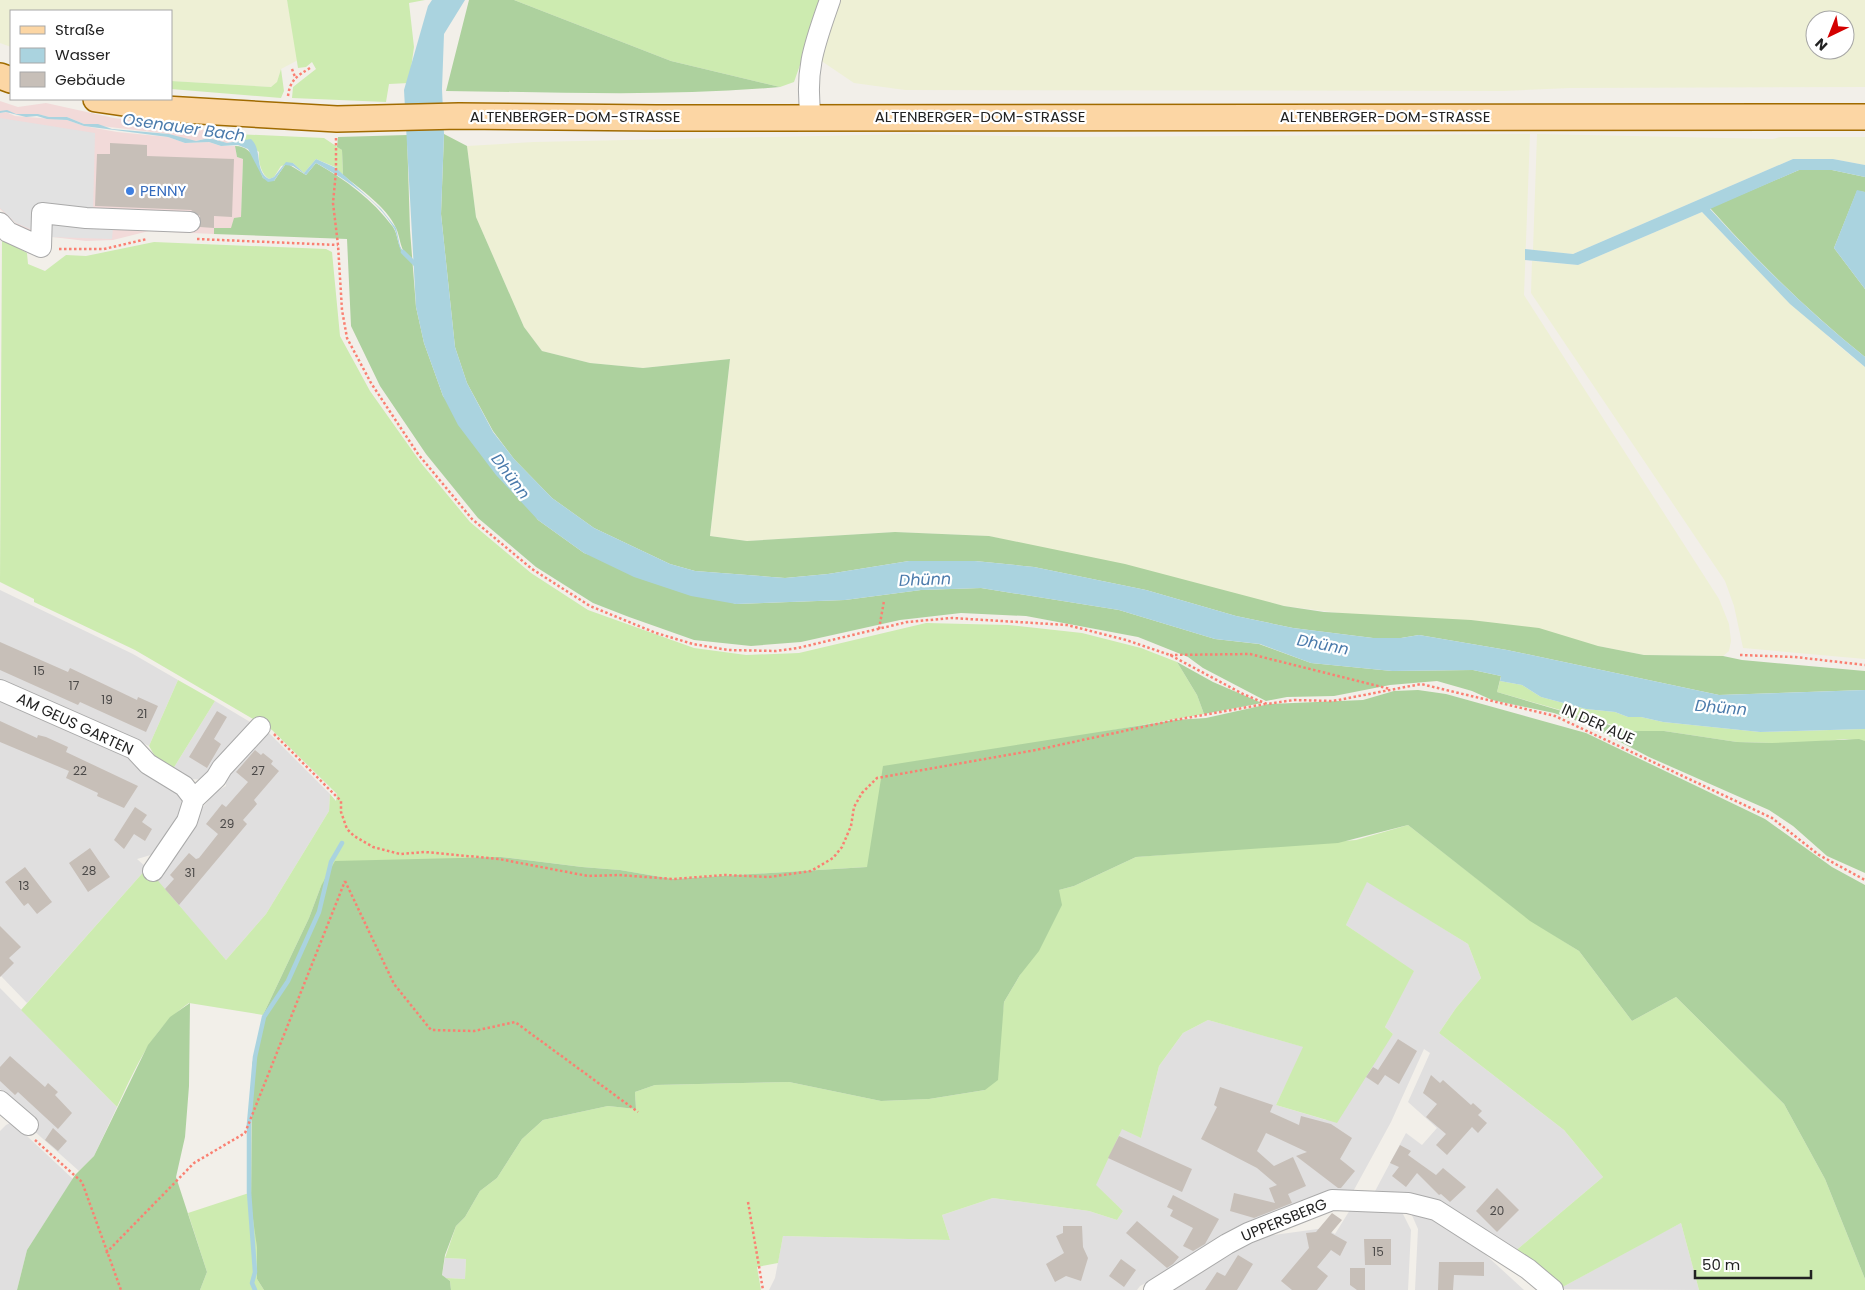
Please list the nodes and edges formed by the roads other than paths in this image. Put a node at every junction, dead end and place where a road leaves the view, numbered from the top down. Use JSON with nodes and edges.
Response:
{"nodes":[{"id":1,"x":830,"y":0,"type":"edge"},
{"id":2,"x":103,"y":100,"type":"edge"},
{"id":3,"x":811,"y":117,"type":"junction"},
{"id":4,"x":1865,"y":117,"type":"edge"},
{"id":5,"x":0,"y":223,"type":"edge"},
{"id":6,"x":192,"y":230,"type":"road end"},
{"id":7,"x":0,"y":690,"type":"edge"},
{"id":8,"x":260,"y":727,"type":"road end"},
{"id":9,"x":194,"y":799,"type":"junction"},
{"id":10,"x":153,"y":871,"type":"dead end"},
{"id":11,"x":3,"y":1110,"type":"edge"},
{"id":12,"x":28,"y":1126,"type":"road end"},
{"id":13,"x":1154,"y":1290,"type":"edge"},
{"id":14,"x":1553,"y":1290,"type":"edge"}],
"edges":[{"from":1,"to":3,"type":"street"},
{"from":2,"to":3,"type":"main road","name":"ALTENBERGER-DOM-STRASSE"},
{"from":3,"to":4,"type":"main road","name":"ALTENBERGER-DOM-STRASSE"},
{"from":5,"to":6,"type":"street"},
{"from":7,"to":9,"type":"street","name":"AM GEUS GARTEN"},
{"from":8,"to":9,"type":"street"},
{"from":9,"to":10,"type":"street"},
{"from":11,"to":12,"type":"street"},
{"from":13,"to":14,"type":"street","name":"UPPERSBERG"}]}
